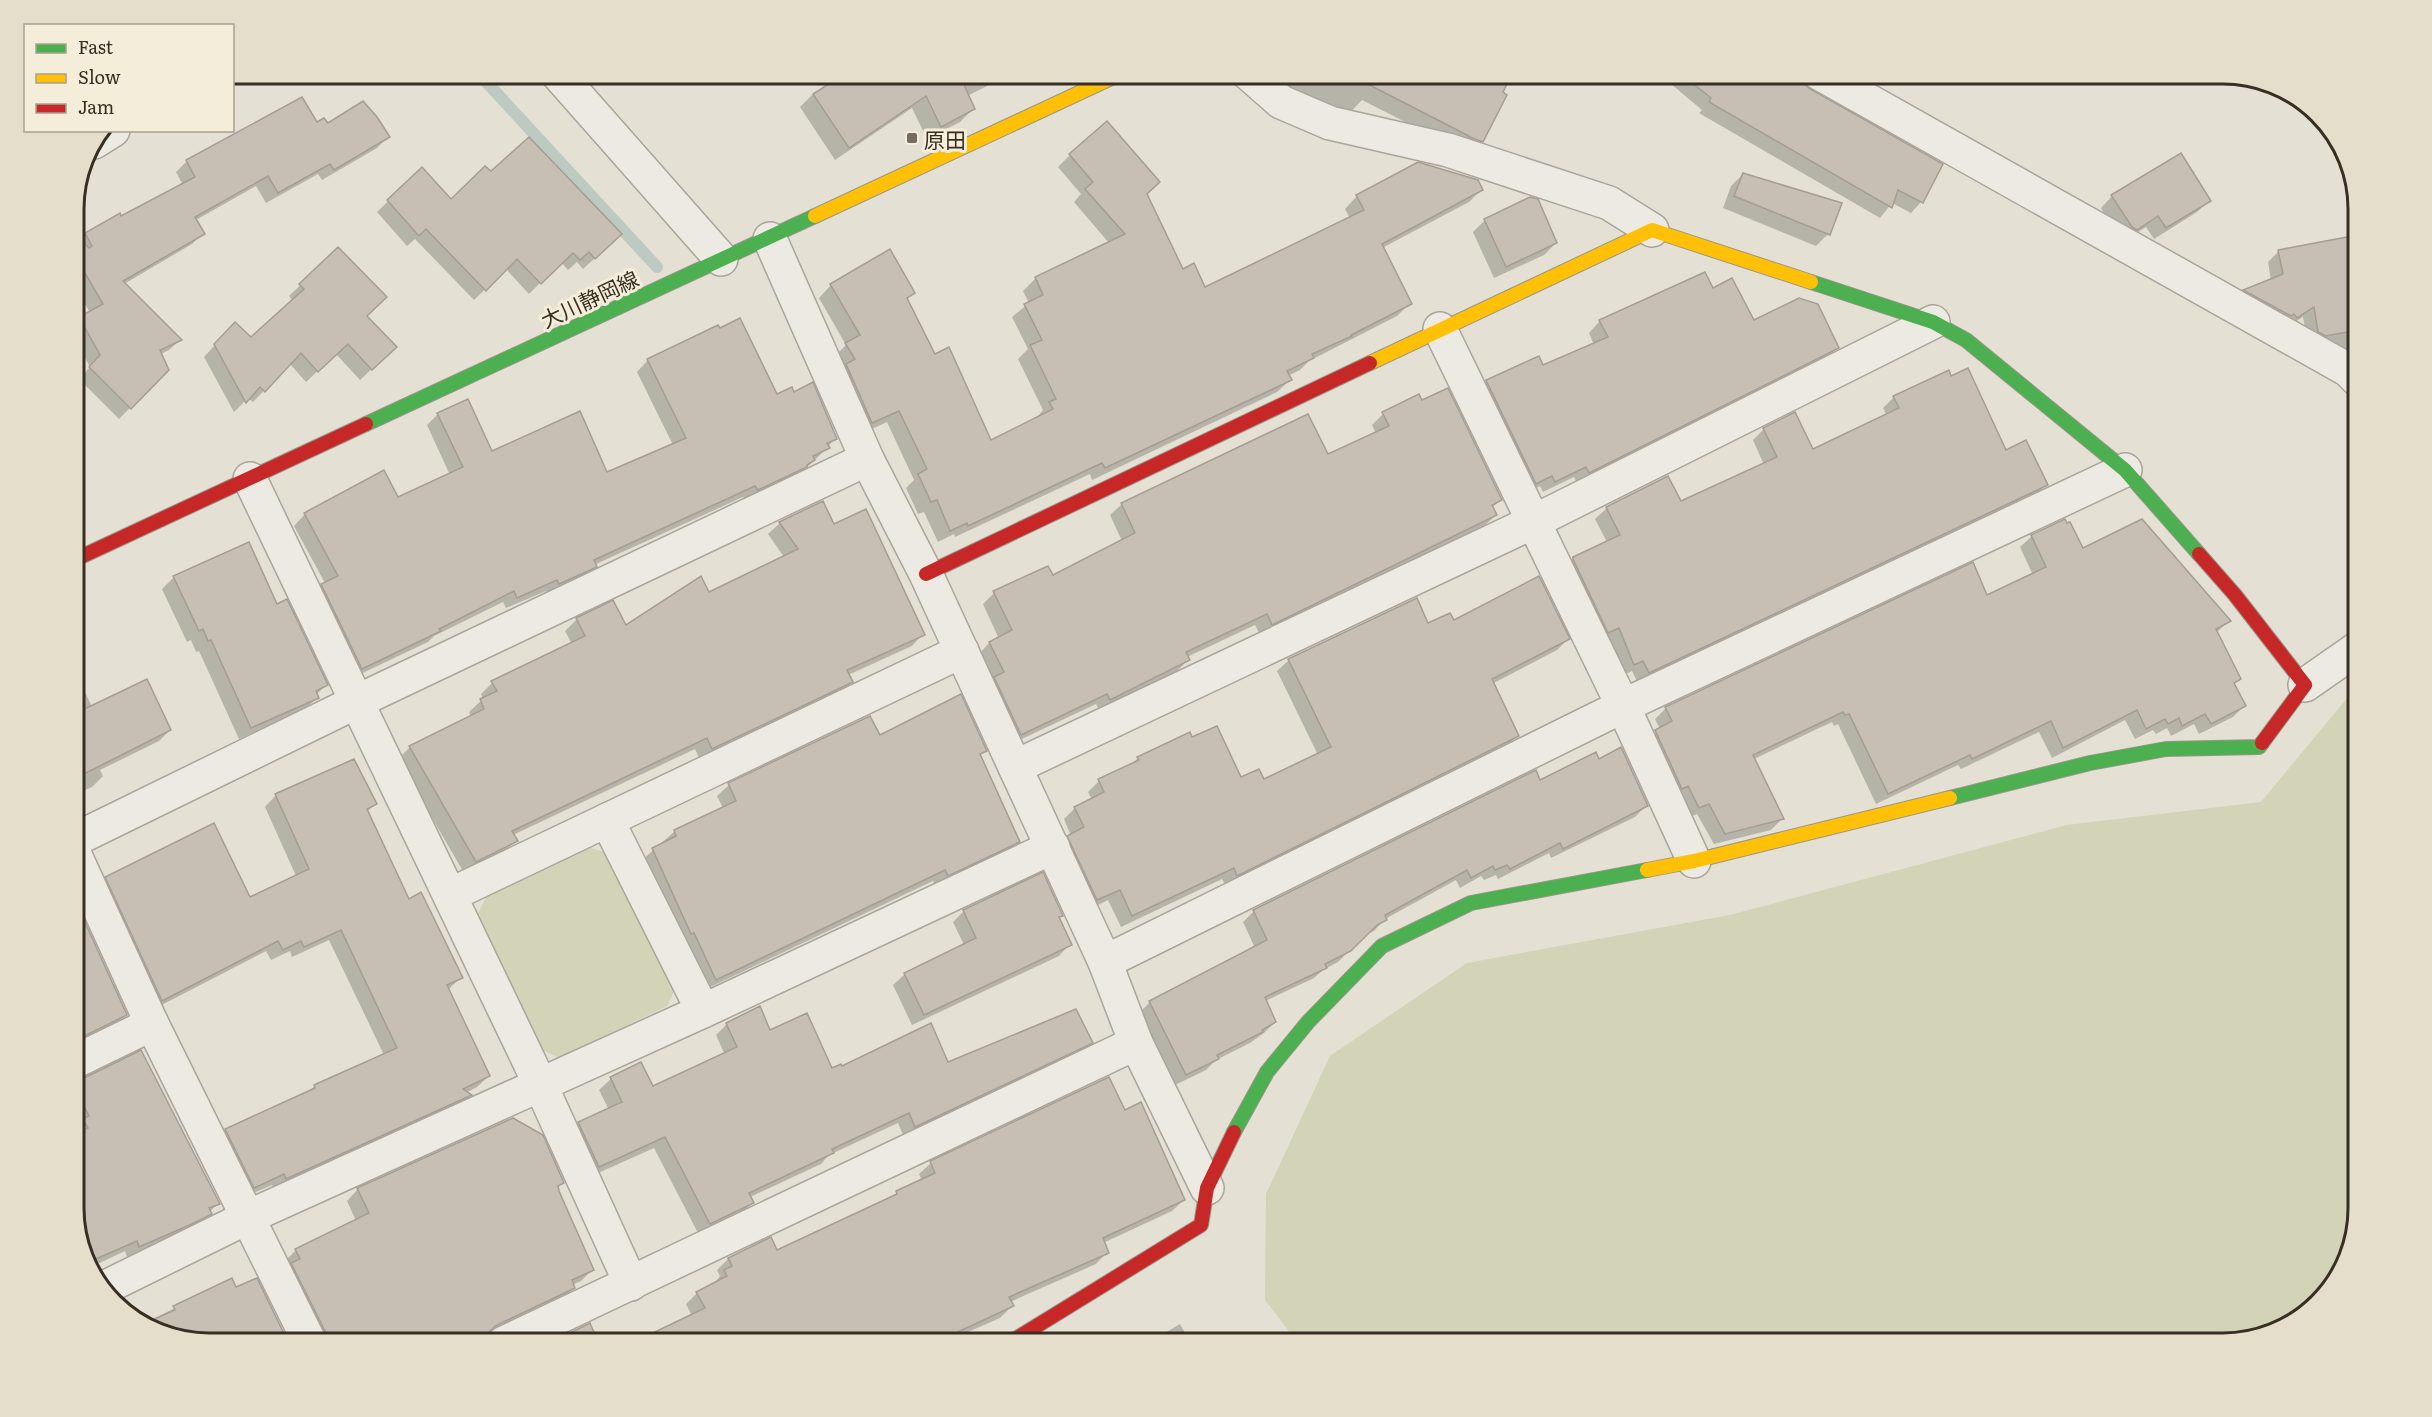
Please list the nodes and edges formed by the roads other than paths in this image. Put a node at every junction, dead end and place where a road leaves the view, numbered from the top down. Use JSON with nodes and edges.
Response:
{"nodes":[{"id":1,"x":566,"y":84,"type":"edge"},
{"id":2,"x":1101,"y":84,"type":"edge"},
{"id":3,"x":1260,"y":84,"type":"edge"},
{"id":4,"x":1837,"y":84,"type":"edge"},
{"id":5,"x":1652,"y":230,"type":"junction"},
{"id":6,"x":770,"y":238,"type":"junction"},
{"id":7,"x":721,"y":260,"type":"junction"},
{"id":8,"x":1933,"y":322,"type":"junction"},
{"id":9,"x":1440,"y":329,"type":"junction"},
{"id":10,"x":2348,"y":368,"type":"edge"},
{"id":11,"x":867,"y":459,"type":"junction"},
{"id":12,"x":2125,"y":470,"type":"junction"},
{"id":13,"x":250,"y":479,"type":"junction"},
{"id":14,"x":1535,"y":521,"type":"junction"},
{"id":15,"x":84,"y":555,"type":"edge"},
{"id":16,"x":926,"y":574,"type":"junction"},
{"id":17,"x":962,"y":651,"type":"junction"},
{"id":18,"x":2348,"y":655,"type":"edge"},
{"id":19,"x":2305,"y":685,"type":"junction"},
{"id":20,"x":356,"y":702,"type":"junction"},
{"id":21,"x":1623,"y":706,"type":"junction"},
{"id":22,"x":1015,"y":767,"type":"junction"},
{"id":23,"x":607,"y":820,"type":"junction"},
{"id":24,"x":84,"y":835,"type":"edge"},
{"id":25,"x":1053,"y":847,"type":"junction"},
{"id":26,"x":1694,"y":861,"type":"junction"},
{"id":27,"x":84,"y":876,"type":"edge"},
{"id":28,"x":450,"y":895,"type":"junction"},
{"id":29,"x":1105,"y":962,"type":"junction"},
{"id":30,"x":703,"y":1011,"type":"junction"},
{"id":31,"x":152,"y":1024,"type":"junction"},
{"id":32,"x":1136,"y":1044,"type":"junction"},
{"id":33,"x":84,"y":1057,"type":"edge"},
{"id":34,"x":540,"y":1084,"type":"junction"},
{"id":35,"x":1207,"y":1188,"type":"junction"},
{"id":36,"x":248,"y":1217,"type":"junction"},
{"id":37,"x":631,"y":1284,"type":"junction"},
{"id":38,"x":111,"y":1285,"type":"edge"},
{"id":39,"x":305,"y":1333,"type":"edge"},
{"id":40,"x":527,"y":1333,"type":"edge"},
{"id":41,"x":1027,"y":1333,"type":"edge"}],
"edges":[{"from":1,"to":7,"type":"street"},
{"from":2,"to":6,"type":"street","name":"大川静岡線"},
{"from":3,"to":5,"type":"street"},
{"from":4,"to":10,"type":"street"},
{"from":5,"to":8,"type":"street"},
{"from":5,"to":9,"type":"street"},
{"from":6,"to":7,"type":"street","name":"大川静岡線"},
{"from":6,"to":11,"type":"street"},
{"from":7,"to":13,"type":"street","name":"大川静岡線"},
{"from":8,"to":12,"type":"street"},
{"from":8,"to":14,"type":"street"},
{"from":9,"to":14,"type":"street"},
{"from":9,"to":16,"type":"street"},
{"from":11,"to":16,"type":"street"},
{"from":11,"to":20,"type":"street"},
{"from":12,"to":19,"type":"street"},
{"from":12,"to":21,"type":"street"},
{"from":13,"to":15,"type":"street","name":"大川静岡線"},
{"from":13,"to":20,"type":"street"},
{"from":14,"to":21,"type":"street"},
{"from":14,"to":22,"type":"street"},
{"from":16,"to":17,"type":"street"},
{"from":17,"to":22,"type":"street"},
{"from":17,"to":23,"type":"street"},
{"from":18,"to":19,"type":"street"},
{"from":19,"to":26,"type":"street"},
{"from":20,"to":24,"type":"street"},
{"from":20,"to":28,"type":"street"},
{"from":21,"to":26,"type":"street"},
{"from":21,"to":29,"type":"street"},
{"from":22,"to":25,"type":"street"},
{"from":23,"to":28,"type":"street"},
{"from":23,"to":30,"type":"street"},
{"from":25,"to":29,"type":"street"},
{"from":25,"to":30,"type":"street"},
{"from":26,"to":35,"type":"street"},
{"from":27,"to":31,"type":"street"},
{"from":28,"to":34,"type":"street"},
{"from":29,"to":32,"type":"street"},
{"from":30,"to":34,"type":"street"},
{"from":31,"to":33,"type":"street"},
{"from":31,"to":36,"type":"street"},
{"from":32,"to":35,"type":"street"},
{"from":32,"to":37,"type":"street"},
{"from":34,"to":36,"type":"street"},
{"from":34,"to":37,"type":"street"},
{"from":35,"to":41,"type":"street"},
{"from":36,"to":38,"type":"street"},
{"from":36,"to":39,"type":"street"},
{"from":37,"to":40,"type":"street"}]}
